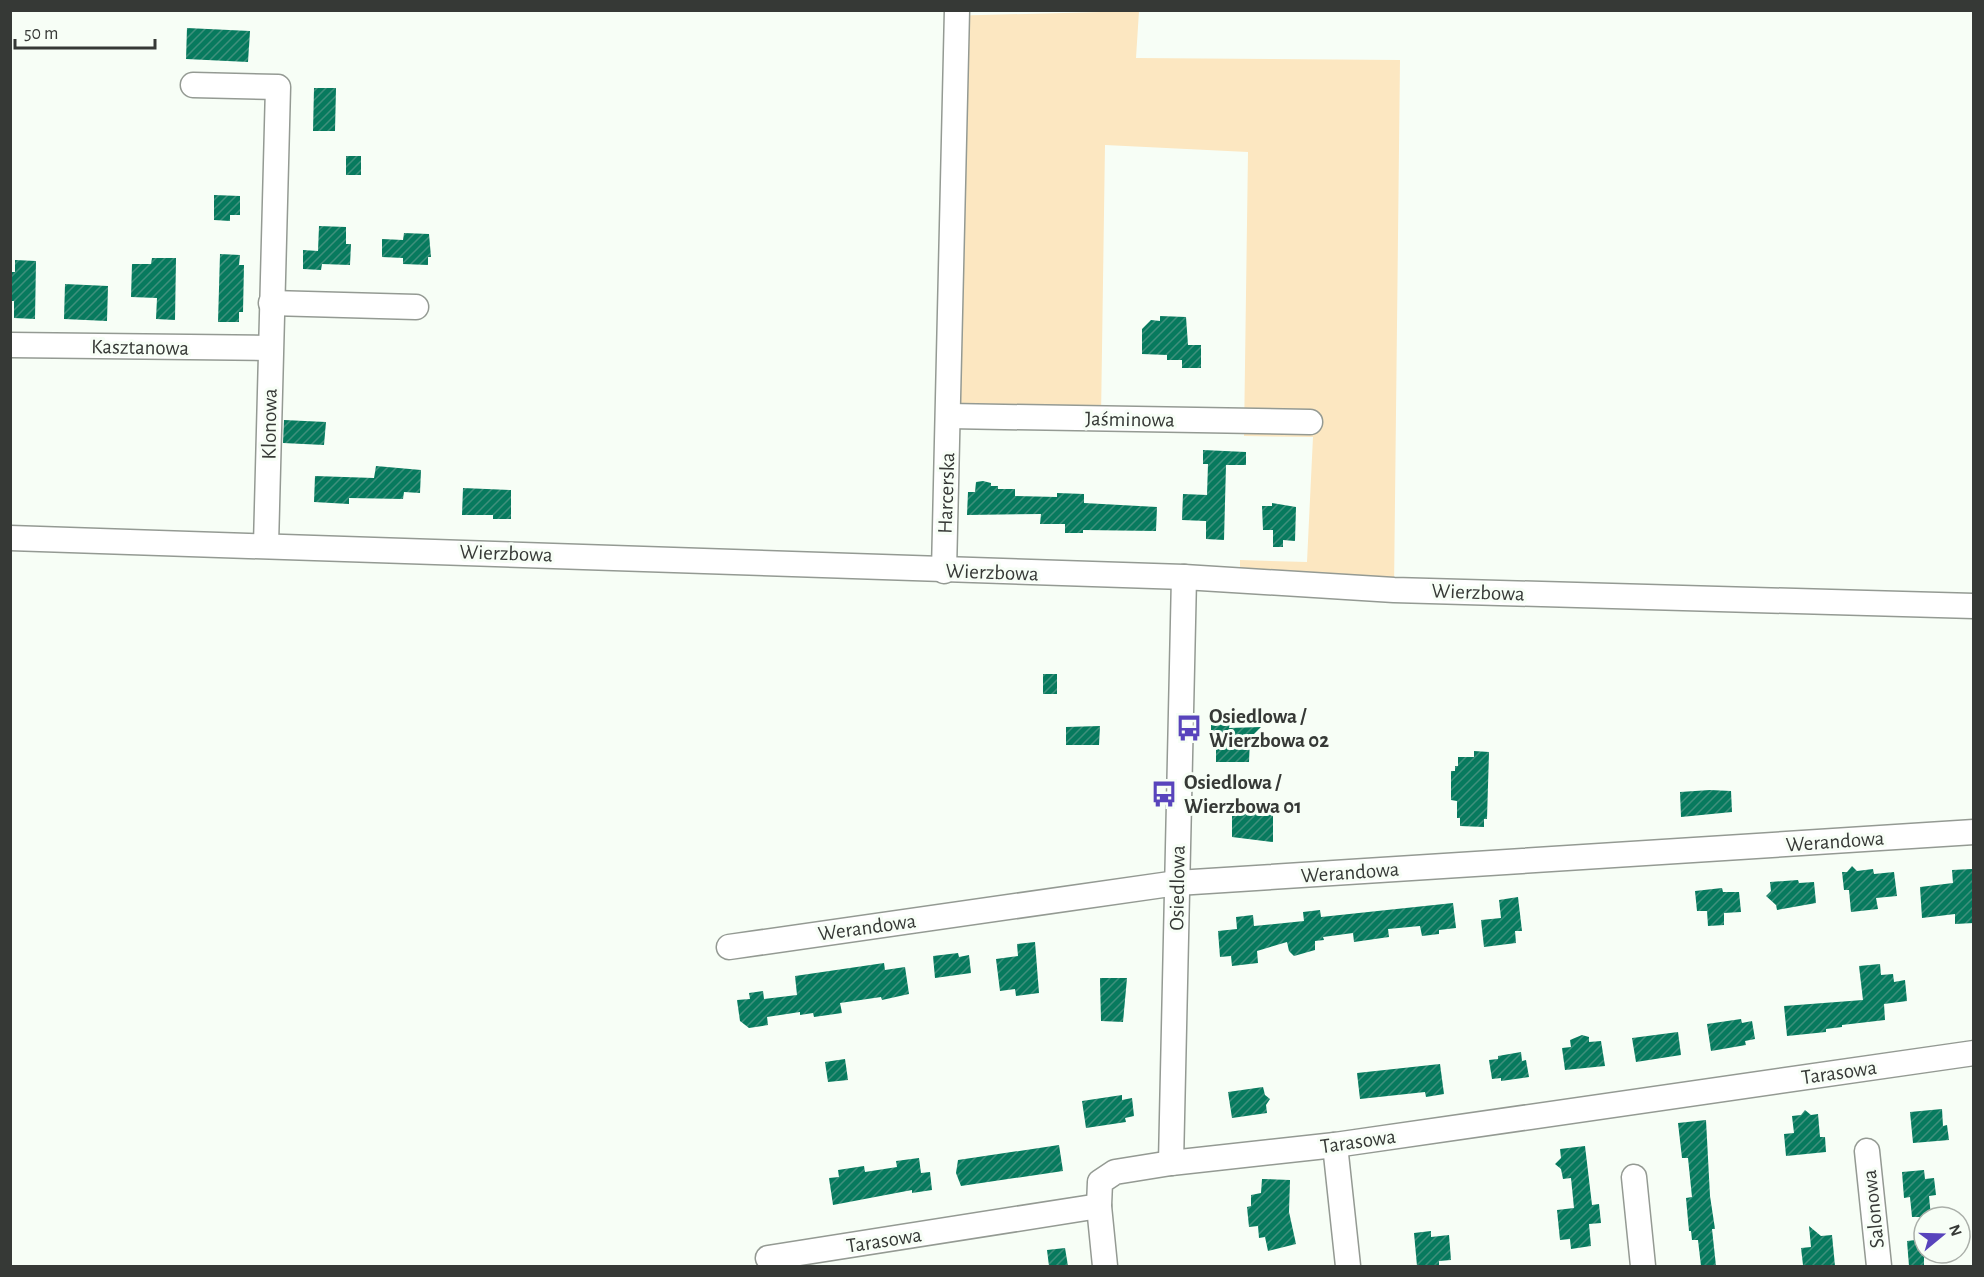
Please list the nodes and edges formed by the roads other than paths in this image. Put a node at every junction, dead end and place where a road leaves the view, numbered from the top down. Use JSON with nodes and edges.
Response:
{"nodes":[{"id":1,"x":957,"y":10,"type":"edge"},
{"id":2,"x":193,"y":85,"type":"dead end"},
{"id":3,"x":271,"y":303,"type":"junction"},
{"id":4,"x":416,"y":307,"type":"dead end"},
{"id":5,"x":10,"y":345,"type":"edge"},
{"id":6,"x":270,"y":348,"type":"junction"},
{"id":7,"x":949,"y":416,"type":"junction"},
{"id":8,"x":1310,"y":422,"type":"dead end"},
{"id":9,"x":10,"y":538,"type":"edge"},
{"id":10,"x":266,"y":545,"type":"junction"},
{"id":11,"x":944,"y":571,"type":"junction"},
{"id":12,"x":1184,"y":577,"type":"junction"},
{"id":13,"x":1974,"y":606,"type":"edge"},
{"id":14,"x":1974,"y":832,"type":"edge"},
{"id":15,"x":1177,"y":883,"type":"junction"},
{"id":16,"x":729,"y":947,"type":"dead end"},
{"id":17,"x":1974,"y":1053,"type":"edge"},
{"id":18,"x":1335,"y":1145,"type":"junction"},
{"id":19,"x":1867,"y":1151,"type":"dead end"},
{"id":20,"x":1171,"y":1163,"type":"junction"},
{"id":21,"x":1634,"y":1177,"type":"dead end"},
{"id":22,"x":1099,"y":1206,"type":"junction"},
{"id":23,"x":768,"y":1258,"type":"dead end"},
{"id":24,"x":1106,"y":1266,"type":"edge"},
{"id":25,"x":1348,"y":1266,"type":"edge"},
{"id":26,"x":1643,"y":1266,"type":"edge"},
{"id":27,"x":1879,"y":1266,"type":"edge"}],
"edges":[{"from":1,"to":7,"type":"street","name":"Harcerska"},
{"from":2,"to":3,"type":"street","name":"Klonowa"},
{"from":3,"to":4,"type":"street"},
{"from":3,"to":6,"type":"street","name":"Klonowa"},
{"from":5,"to":6,"type":"street","name":"Kasztanowa"},
{"from":6,"to":10,"type":"street","name":"Klonowa"},
{"from":7,"to":8,"type":"street","name":"Jaśminowa"},
{"from":7,"to":11,"type":"street","name":"Harcerska"},
{"from":9,"to":10,"type":"street","name":"Wierzbowa"},
{"from":10,"to":11,"type":"street","name":"Wierzbowa"},
{"from":11,"to":12,"type":"street","name":"Wierzbowa"},
{"from":12,"to":13,"type":"street","name":"Wierzbowa"},
{"from":12,"to":15,"type":"street","name":"Osiedlowa"},
{"from":14,"to":15,"type":"street","name":"Werandowa"},
{"from":15,"to":16,"type":"street","name":"Werandowa"},
{"from":15,"to":20,"type":"street","name":"Osiedlowa"},
{"from":17,"to":18,"type":"street","name":"Tarasowa"},
{"from":18,"to":20,"type":"street","name":"Tarasowa"},
{"from":18,"to":25,"type":"street"},
{"from":19,"to":27,"type":"street","name":"Salonowa"},
{"from":20,"to":22,"type":"street","name":"Tarasowa"},
{"from":21,"to":26,"type":"street"},
{"from":22,"to":23,"type":"street","name":"Tarasowa"},
{"from":22,"to":24,"type":"street"}]}
